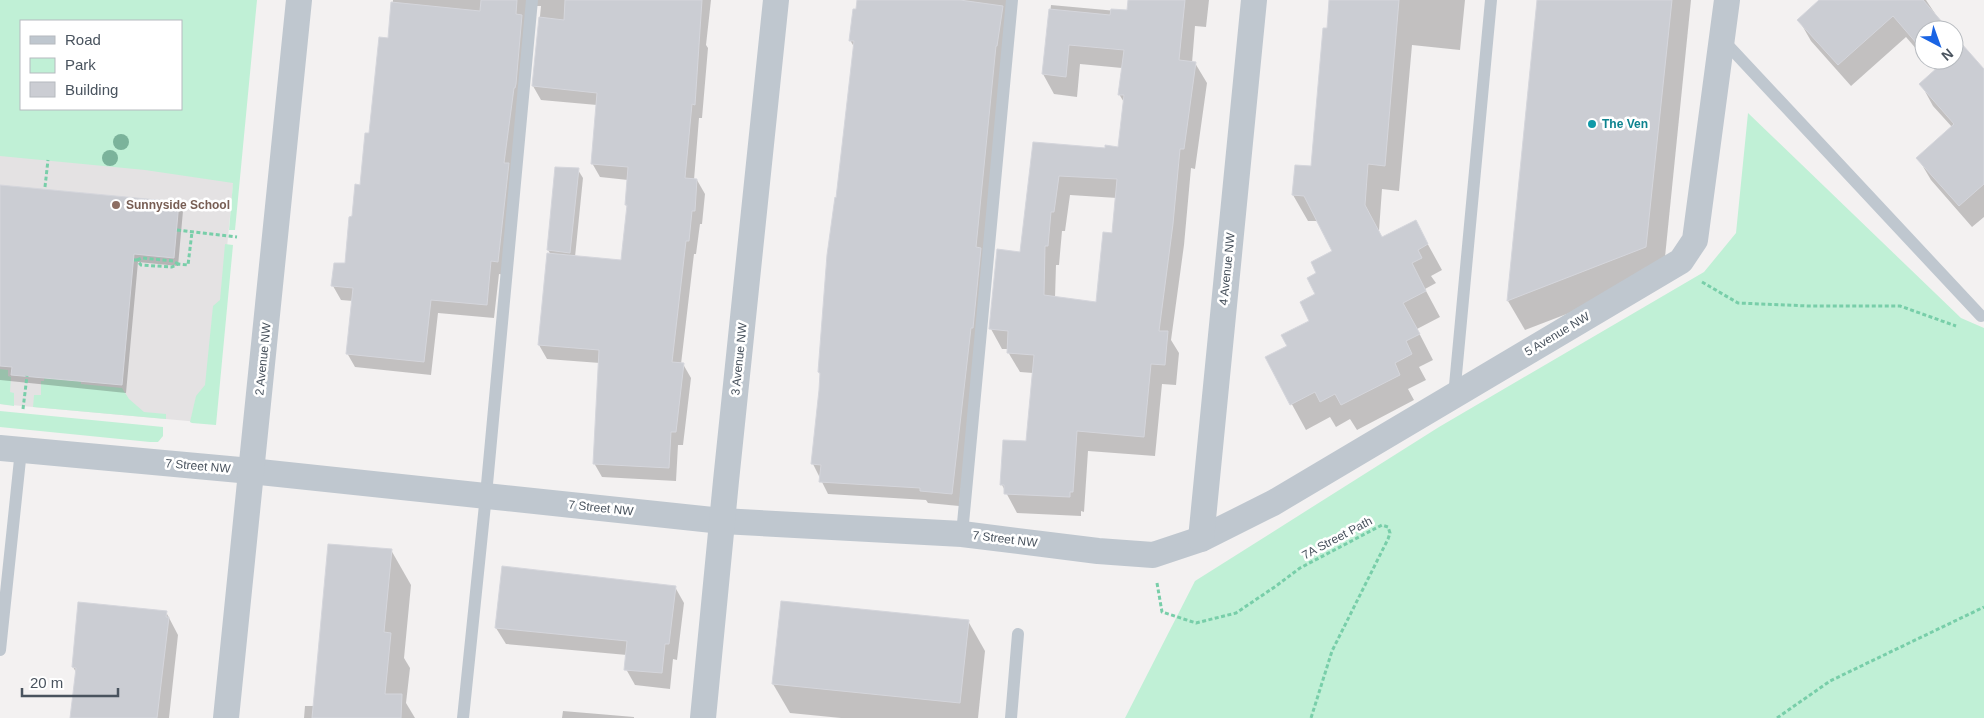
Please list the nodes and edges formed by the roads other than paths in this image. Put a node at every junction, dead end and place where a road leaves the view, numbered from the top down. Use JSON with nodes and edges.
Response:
{"nodes":[{"id":1,"x":300,"y":0,"type":"edge"},
{"id":2,"x":532,"y":0,"type":"edge"},
{"id":3,"x":776,"y":0,"type":"edge"},
{"id":4,"x":1012,"y":0,"type":"edge"},
{"id":5,"x":1254,"y":0,"type":"edge"},
{"id":6,"x":1491,"y":0,"type":"edge"},
{"id":7,"x":1727,"y":0,"type":"edge"},
{"id":8,"x":1722,"y":40,"type":"junction"},
{"id":9,"x":1981,"y":316,"type":"dead end"},
{"id":10,"x":1454,"y":396,"type":"junction"},
{"id":11,"x":10,"y":449,"type":"edge"},
{"id":12,"x":251,"y":471,"type":"junction"},
{"id":13,"x":486,"y":496,"type":"junction"},
{"id":14,"x":722,"y":521,"type":"junction"},
{"id":15,"x":962,"y":534,"type":"junction"},
{"id":16,"x":1201,"y":539,"type":"junction"},
{"id":17,"x":1018,"y":634,"type":"dead end"},
{"id":18,"x":0,"y":650,"type":"edge"},
{"id":19,"x":226,"y":718,"type":"edge"},
{"id":20,"x":463,"y":718,"type":"edge"},
{"id":21,"x":703,"y":718,"type":"edge"},
{"id":22,"x":1010,"y":718,"type":"edge"}],
"edges":[{"from":1,"to":12,"type":"street","name":"2 Avenue NW"},
{"from":2,"to":13,"type":"lane"},
{"from":3,"to":14,"type":"street","name":"3 Avenue NW"},
{"from":4,"to":15,"type":"lane"},
{"from":5,"to":16,"type":"street","name":"4 Avenue NW"},
{"from":6,"to":10,"type":"lane"},
{"from":7,"to":8,"type":"street","name":"5 Avenue NW"},
{"from":8,"to":9,"type":"lane"},
{"from":8,"to":10,"type":"street","name":"5 Avenue NW"},
{"from":10,"to":16,"type":"street","name":"5 Avenue NW"},
{"from":11,"to":12,"type":"street","name":"7 Street NW"},
{"from":11,"to":18,"type":"lane"},
{"from":12,"to":13,"type":"street","name":"7 Street NW"},
{"from":12,"to":19,"type":"street","name":"2 Avenue NW"},
{"from":13,"to":14,"type":"street","name":"7 Street NW"},
{"from":13,"to":20,"type":"lane"},
{"from":14,"to":15,"type":"street","name":"7 Street NW"},
{"from":14,"to":21,"type":"street","name":"3 Avenue NW"},
{"from":15,"to":16,"type":"street","name":"7 Street NW"},
{"from":17,"to":22,"type":"lane"}]}
